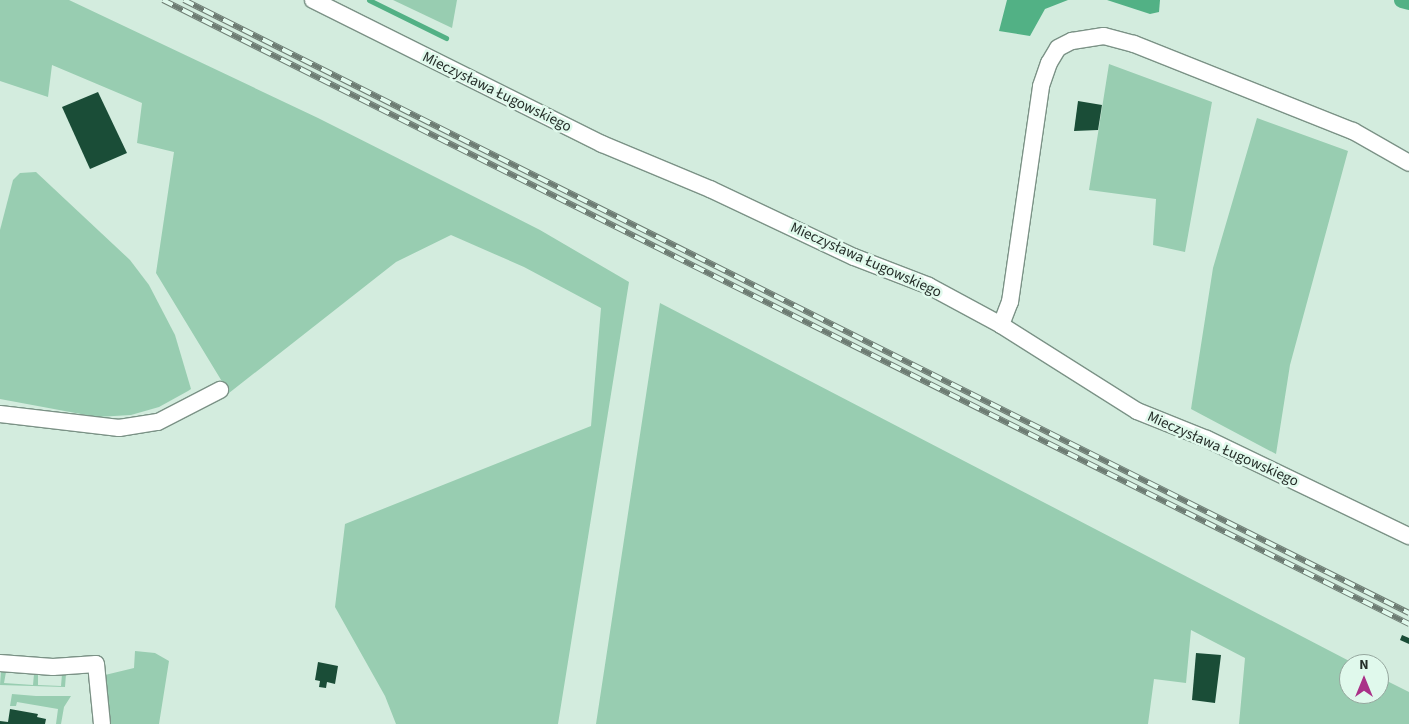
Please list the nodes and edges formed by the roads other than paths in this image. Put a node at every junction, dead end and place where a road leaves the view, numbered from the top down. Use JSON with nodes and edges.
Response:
{"nodes":[{"id":1,"x":313,"y":0,"type":"edge"},
{"id":2,"x":1409,"y":163,"type":"edge"},
{"id":3,"x":1001,"y":325,"type":"junction"},
{"id":4,"x":220,"y":390,"type":"dead end"},
{"id":5,"x":0,"y":414,"type":"edge"},
{"id":6,"x":1409,"y":536,"type":"edge"},
{"id":7,"x":0,"y":663,"type":"edge"},
{"id":8,"x":102,"y":724,"type":"edge"}],
"edges":[{"from":1,"to":3,"type":"street","name":"Mieczysława Ługowskiego"},
{"from":2,"to":3,"type":"street"},
{"from":3,"to":6,"type":"street","name":"Mieczysława Ługowskiego"},
{"from":4,"to":5,"type":"street"},
{"from":7,"to":8,"type":"street"}]}
